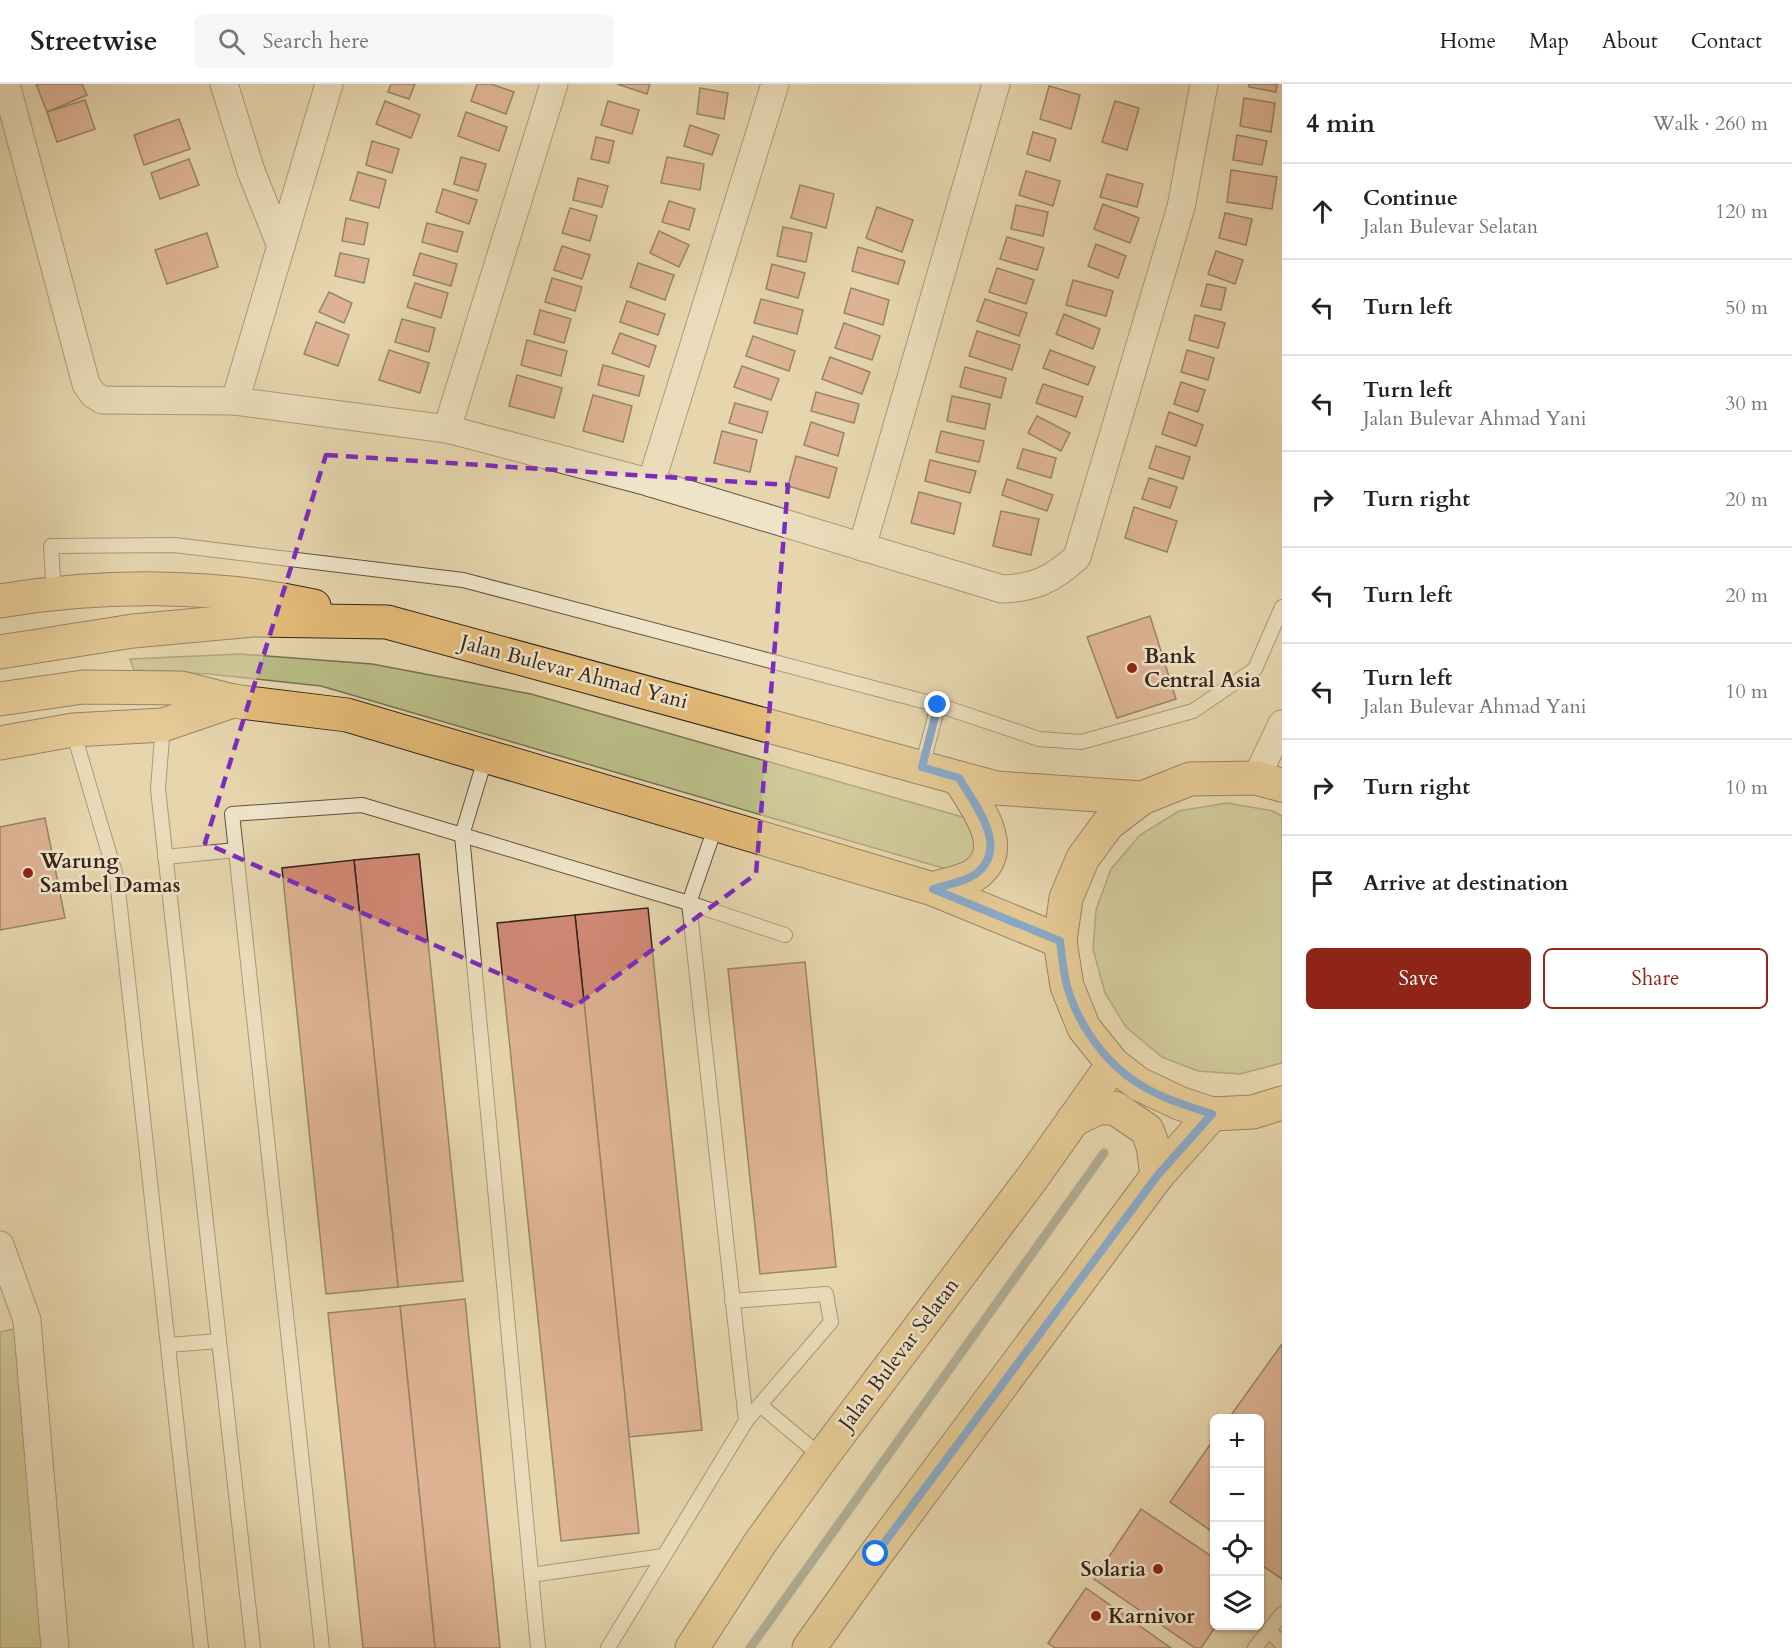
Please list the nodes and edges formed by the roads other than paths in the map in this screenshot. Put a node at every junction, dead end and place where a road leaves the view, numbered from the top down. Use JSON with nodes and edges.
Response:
{"nodes":[{"id":1,"x":6,"y":84,"type":"edge"},
{"id":2,"x":224,"y":84,"type":"edge"},
{"id":3,"x":329,"y":84,"type":"edge"},
{"id":4,"x":554,"y":84,"type":"edge"},
{"id":5,"x":775,"y":84,"type":"edge"},
{"id":6,"x":996,"y":84,"type":"edge"},
{"id":7,"x":1204,"y":84,"type":"edge"},
{"id":8,"x":281,"y":246,"type":"junction"},
{"id":9,"x":235,"y":402,"type":"junction"},
{"id":10,"x":447,"y":429,"type":"junction"},
{"id":11,"x":651,"y":483,"type":"junction"},
{"id":12,"x":862,"y":547,"type":"junction"},
{"id":13,"x":54,"y":594,"type":"junction"},
{"id":14,"x":0,"y":601,"type":"edge"},
{"id":15,"x":1282,"y":607,"type":"edge"},
{"id":16,"x":387,"y":622,"type":"junction"},
{"id":17,"x":0,"y":652,"type":"edge"},
{"id":18,"x":0,"y":699,"type":"edge"},
{"id":19,"x":233,"y":701,"type":"junction"},
{"id":20,"x":938,"y":705,"type":"junction"},
{"id":21,"x":1282,"y":724,"type":"edge"},
{"id":22,"x":164,"y":725,"type":"junction"},
{"id":23,"x":73,"y":730,"type":"junction"},
{"id":24,"x":0,"y":743,"type":"edge"},
{"id":25,"x":486,"y":756,"type":"junction"},
{"id":26,"x":922,"y":767,"type":"junction"},
{"id":27,"x":959,"y":778,"type":"junction"},
{"id":28,"x":1269,"y":782,"type":"edge"},
{"id":29,"x":1142,"y":798,"type":"junction"},
{"id":30,"x":716,"y":825,"type":"junction"},
{"id":31,"x":462,"y":835,"type":"junction"},
{"id":32,"x":236,"y":850,"type":"junction"},
{"id":33,"x":165,"y":857,"type":"junction"},
{"id":34,"x":933,"y":889,"type":"junction"},
{"id":35,"x":689,"y":903,"type":"junction"},
{"id":36,"x":785,"y":935,"type":"dead end"},
{"id":37,"x":1060,"y":941,"type":"junction"},
{"id":38,"x":1113,"y":1064,"type":"junction"},
{"id":39,"x":1282,"y":1103,"type":"edge"},
{"id":40,"x":1212,"y":1114,"type":"junction"},
{"id":41,"x":1073,"y":1120,"type":"junction"},
{"id":42,"x":1157,"y":1176,"type":"junction"},
{"id":43,"x":0,"y":1245,"type":"edge"},
{"id":44,"x":732,"y":1301,"type":"junction"},
{"id":45,"x":219,"y":1341,"type":"junction"},
{"id":46,"x":168,"y":1345,"type":"junction"},
{"id":47,"x":760,"y":1405,"type":"junction"},
{"id":48,"x":746,"y":1421,"type":"junction"},
{"id":49,"x":822,"y":1457,"type":"junction"},
{"id":50,"x":663,"y":1556,"type":"junction"},
{"id":51,"x":531,"y":1575,"type":"junction"},
{"id":52,"x":1282,"y":1614,"type":"edge"},
{"id":53,"x":1269,"y":1630,"type":"junction"},
{"id":54,"x":1282,"y":1644,"type":"edge"},
{"id":55,"x":55,"y":1648,"type":"edge"},
{"id":56,"x":201,"y":1648,"type":"edge"},
{"id":57,"x":253,"y":1648,"type":"edge"},
{"id":58,"x":322,"y":1648,"type":"edge"},
{"id":59,"x":537,"y":1648,"type":"edge"},
{"id":60,"x":608,"y":1648,"type":"edge"},
{"id":61,"x":692,"y":1648,"type":"edge"},
{"id":62,"x":809,"y":1648,"type":"edge"},
{"id":63,"x":1255,"y":1648,"type":"edge"}],
"edges":[{"from":1,"to":9,"type":"street"},
{"from":2,"to":8,"type":"street"},
{"from":3,"to":8,"type":"street"},
{"from":4,"to":10,"type":"street"},
{"from":5,"to":11,"type":"street"},
{"from":6,"to":12,"type":"street"},
{"from":7,"to":12,"type":"street"},
{"from":8,"to":9,"type":"street"},
{"from":9,"to":10,"type":"street"},
{"from":10,"to":11,"type":"street"},
{"from":11,"to":12,"type":"street"},
{"from":13,"to":14,"type":"main road"},
{"from":13,"to":16,"type":"main road"},
{"from":13,"to":20,"type":"lane"},
{"from":15,"to":20,"type":"lane"},
{"from":16,"to":17,"type":"main road","name":"Jalan Bulevar Ahmad Yani"},
{"from":16,"to":26,"type":"main road","name":"Jalan Bulevar Ahmad Yani"},
{"from":18,"to":19,"type":"main road"},
{"from":19,"to":22,"type":"main road"},
{"from":19,"to":25,"type":"main road"},
{"from":20,"to":26,"type":"lane"},
{"from":21,"to":28,"type":"street"},
{"from":22,"to":23,"type":"main road"},
{"from":22,"to":33,"type":"lane"},
{"from":23,"to":24,"type":"main road"},
{"from":23,"to":46,"type":"lane"},
{"from":25,"to":30,"type":"main road"},
{"from":25,"to":31,"type":"lane"},
{"from":26,"to":27,"type":"main road","name":"Jalan Bulevar Ahmad Yani"},
{"from":27,"to":29,"type":"main road","name":"Jalan Bulevar Ahmad Yani"},
{"from":27,"to":34,"type":"main road"},
{"from":28,"to":29,"type":"main road"},
{"from":29,"to":37,"type":"main road"},
{"from":30,"to":34,"type":"main road"},
{"from":30,"to":35,"type":"lane"},
{"from":31,"to":32,"type":"lane"},
{"from":31,"to":35,"type":"lane"},
{"from":31,"to":51,"type":"lane"},
{"from":32,"to":33,"type":"lane"},
{"from":32,"to":58,"type":"lane"},
{"from":33,"to":45,"type":"lane"},
{"from":34,"to":37,"type":"main road"},
{"from":35,"to":36,"type":"lane"},
{"from":35,"to":44,"type":"lane"},
{"from":37,"to":38,"type":"main road"},
{"from":38,"to":40,"type":"main road"},
{"from":38,"to":41,"type":"main road","name":"Jalan Bulevar Selatan"},
{"from":39,"to":40,"type":"main road"},
{"from":40,"to":42,"type":"main road"},
{"from":41,"to":42,"type":"main road"},
{"from":41,"to":49,"type":"main road","name":"Jalan Bulevar Selatan"},
{"from":42,"to":62,"type":"main road"},
{"from":43,"to":55,"type":"street"},
{"from":44,"to":47,"type":"lane"},
{"from":44,"to":48,"type":"lane"},
{"from":45,"to":46,"type":"lane"},
{"from":45,"to":57,"type":"lane"},
{"from":46,"to":56,"type":"lane"},
{"from":47,"to":48,"type":"lane"},
{"from":47,"to":49,"type":"lane"},
{"from":48,"to":50,"type":"lane"},
{"from":49,"to":61,"type":"main road","name":"Jalan Bulevar Selatan"},
{"from":50,"to":51,"type":"lane"},
{"from":50,"to":60,"type":"lane"},
{"from":51,"to":59,"type":"lane"},
{"from":52,"to":53,"type":"lane"},
{"from":53,"to":54,"type":"lane"},
{"from":53,"to":63,"type":"lane"}]}
